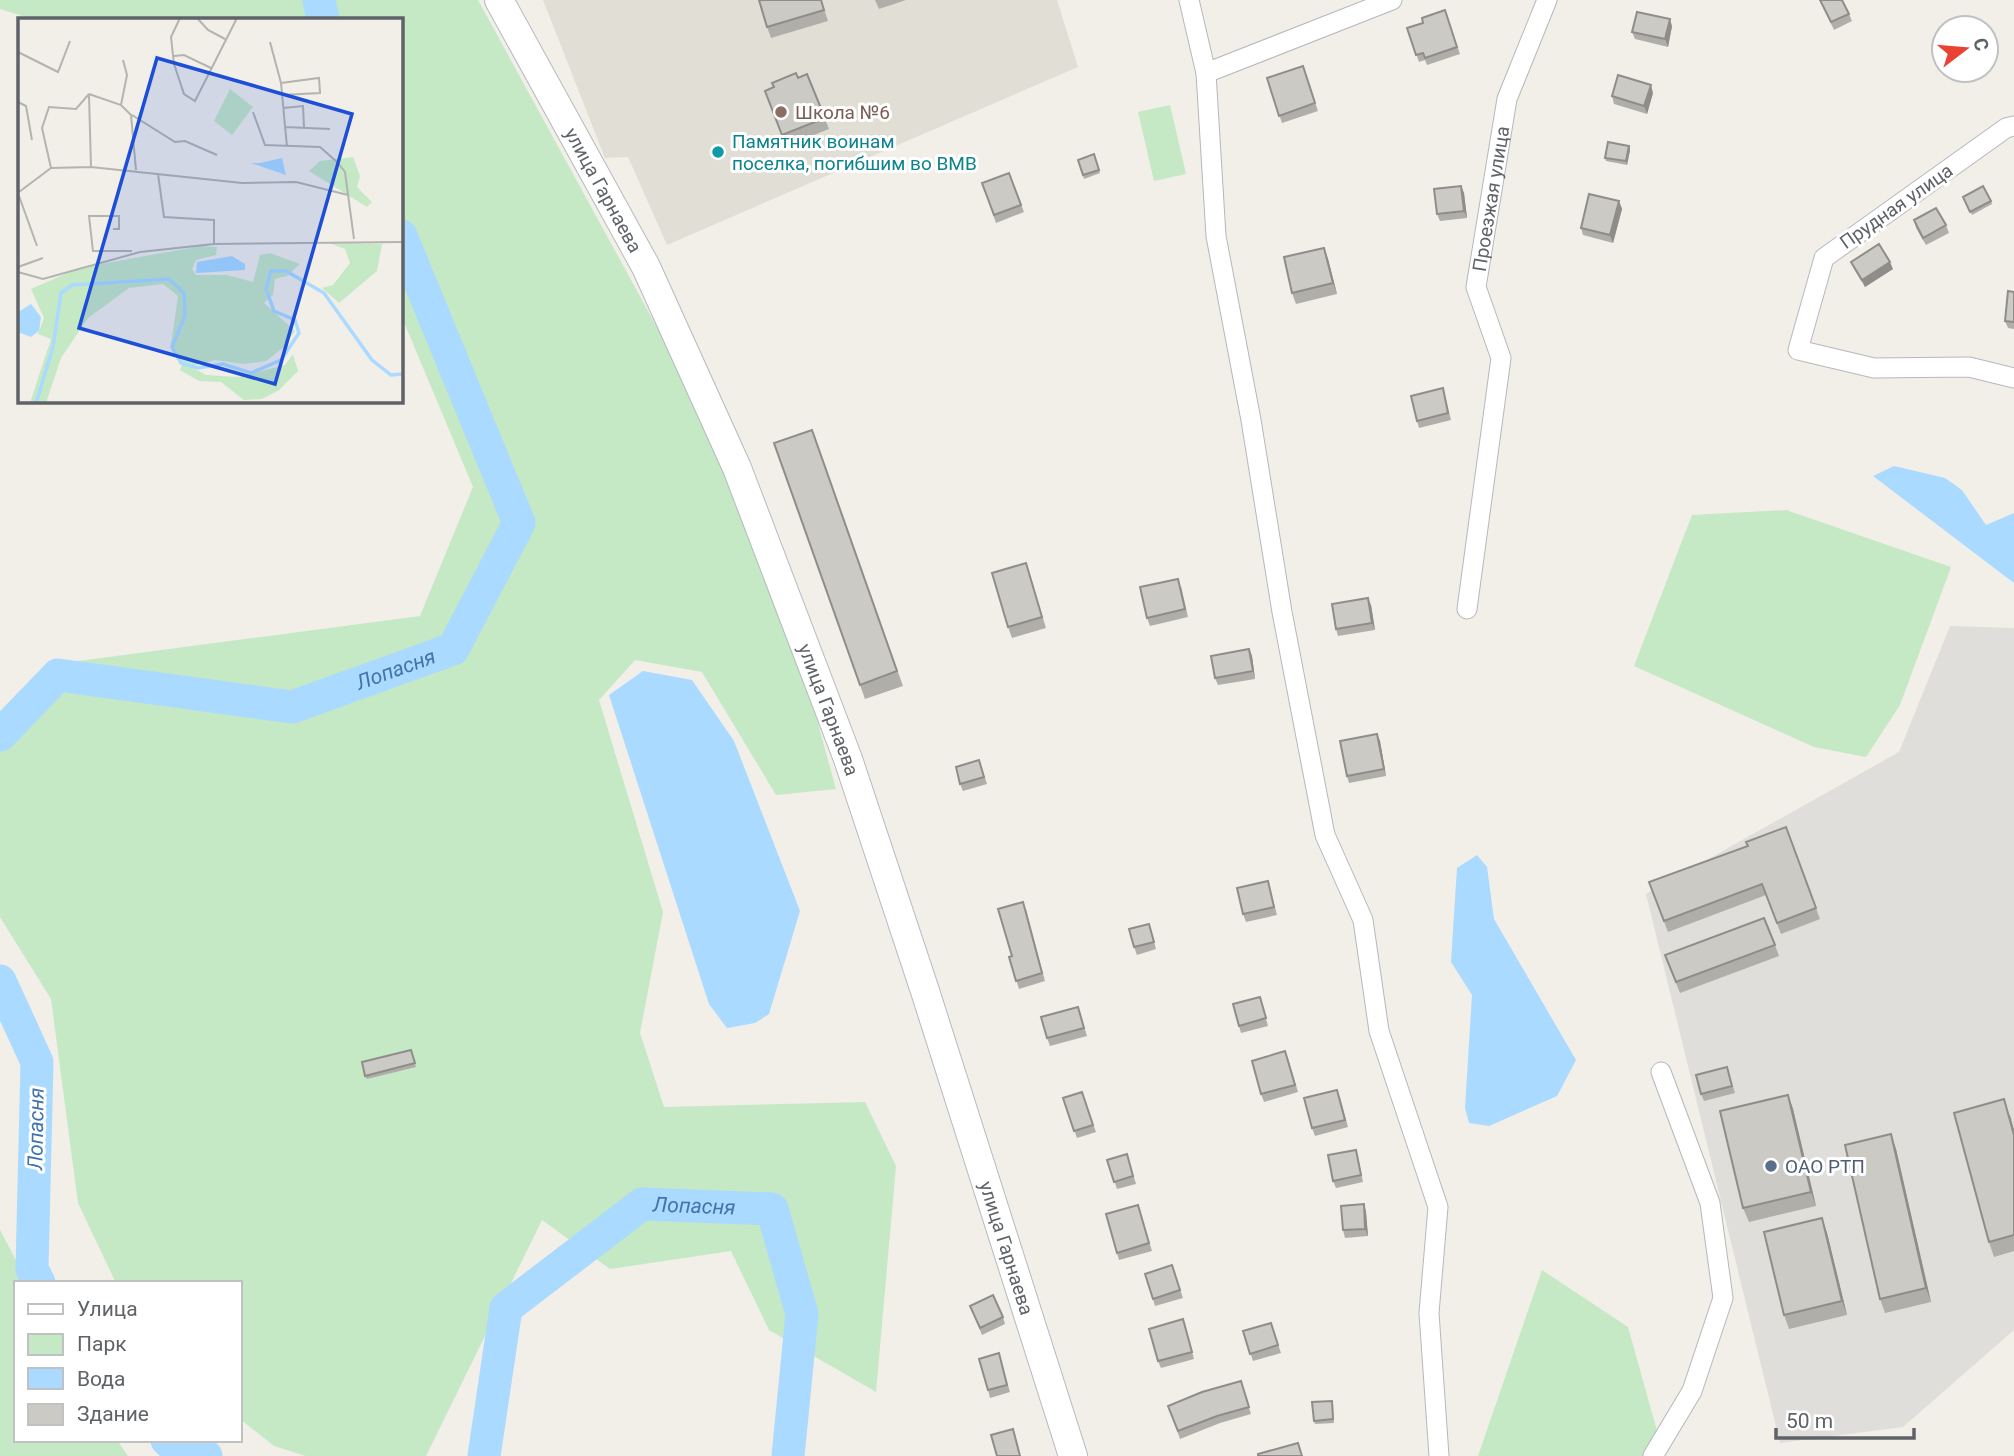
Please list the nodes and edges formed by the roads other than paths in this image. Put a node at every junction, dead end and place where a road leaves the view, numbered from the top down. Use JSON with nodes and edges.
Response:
{"nodes":[{"id":1,"x":499,"y":0,"type":"edge"},
{"id":2,"x":1189,"y":0,"type":"edge"},
{"id":3,"x":1392,"y":0,"type":"edge"},
{"id":4,"x":1547,"y":0,"type":"edge"},
{"id":5,"x":1206,"y":73,"type":"junction"},
{"id":6,"x":2014,"y":126,"type":"edge"},
{"id":7,"x":2014,"y":378,"type":"edge"},
{"id":8,"x":1467,"y":608,"type":"dead end"},
{"id":9,"x":1661,"y":1072,"type":"dead end"},
{"id":10,"x":1073,"y":1456,"type":"edge"},
{"id":11,"x":1439,"y":1456,"type":"edge"},
{"id":12,"x":1653,"y":1456,"type":"edge"}],
"edges":[{"from":1,"to":10,"type":"street","name":"улица Гарнаева"},
{"from":2,"to":5,"type":"street"},
{"from":3,"to":5,"type":"street"},
{"from":4,"to":8,"type":"street","name":"Проезжая улица"},
{"from":5,"to":11,"type":"street"},
{"from":6,"to":7,"type":"street","name":"Прудная улица"},
{"from":9,"to":12,"type":"street"}]}
